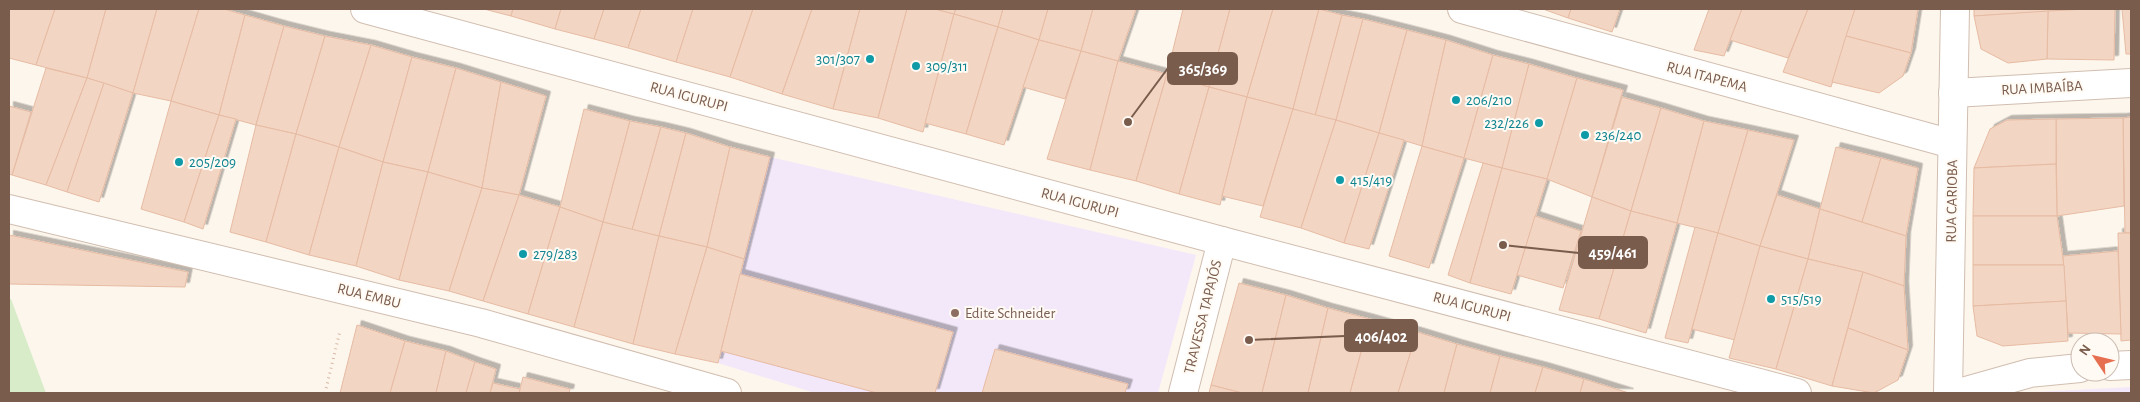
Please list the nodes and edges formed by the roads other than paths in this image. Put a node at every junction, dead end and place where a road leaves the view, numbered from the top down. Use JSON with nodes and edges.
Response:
{"nodes":[{"id":1,"x":364,"y":9,"type":"edge"},
{"id":2,"x":1462,"y":9,"type":"edge"},
{"id":3,"x":1955,"y":9,"type":"edge"},
{"id":4,"x":2131,"y":83,"type":"edge"},
{"id":5,"x":1953,"y":93,"type":"junction"},
{"id":6,"x":1952,"y":144,"type":"junction"},
{"id":7,"x":9,"y":209,"type":"edge"},
{"id":8,"x":1222,"y":241,"type":"junction"},
{"id":9,"x":2070,"y":369,"type":"edge"},
{"id":10,"x":727,"y":393,"type":"edge"},
{"id":11,"x":1183,"y":393,"type":"edge"},
{"id":12,"x":1797,"y":393,"type":"edge"},
{"id":13,"x":1948,"y":393,"type":"edge"},
{"id":14,"x":1959,"y":393,"type":"edge"}],
"edges":[{"from":1,"to":8,"type":"street","name":"RUA IGURUPI"},
{"from":2,"to":6,"type":"street","name":"RUA ITAPEMA"},
{"from":3,"to":5,"type":"street","name":"RUA CARIOBA"},
{"from":4,"to":5,"type":"street","name":"RUA IMBAÍBA"},
{"from":5,"to":6,"type":"street","name":"RUA CARIOBA"},
{"from":6,"to":13,"type":"street","name":"RUA CARIOBA"},
{"from":7,"to":10,"type":"street","name":"RUA EMBU"},
{"from":8,"to":11,"type":"street","name":"TRAVESSA TAPAJÓS"},
{"from":8,"to":12,"type":"street","name":"RUA IGURUPI"},
{"from":9,"to":14,"type":"street"}]}
